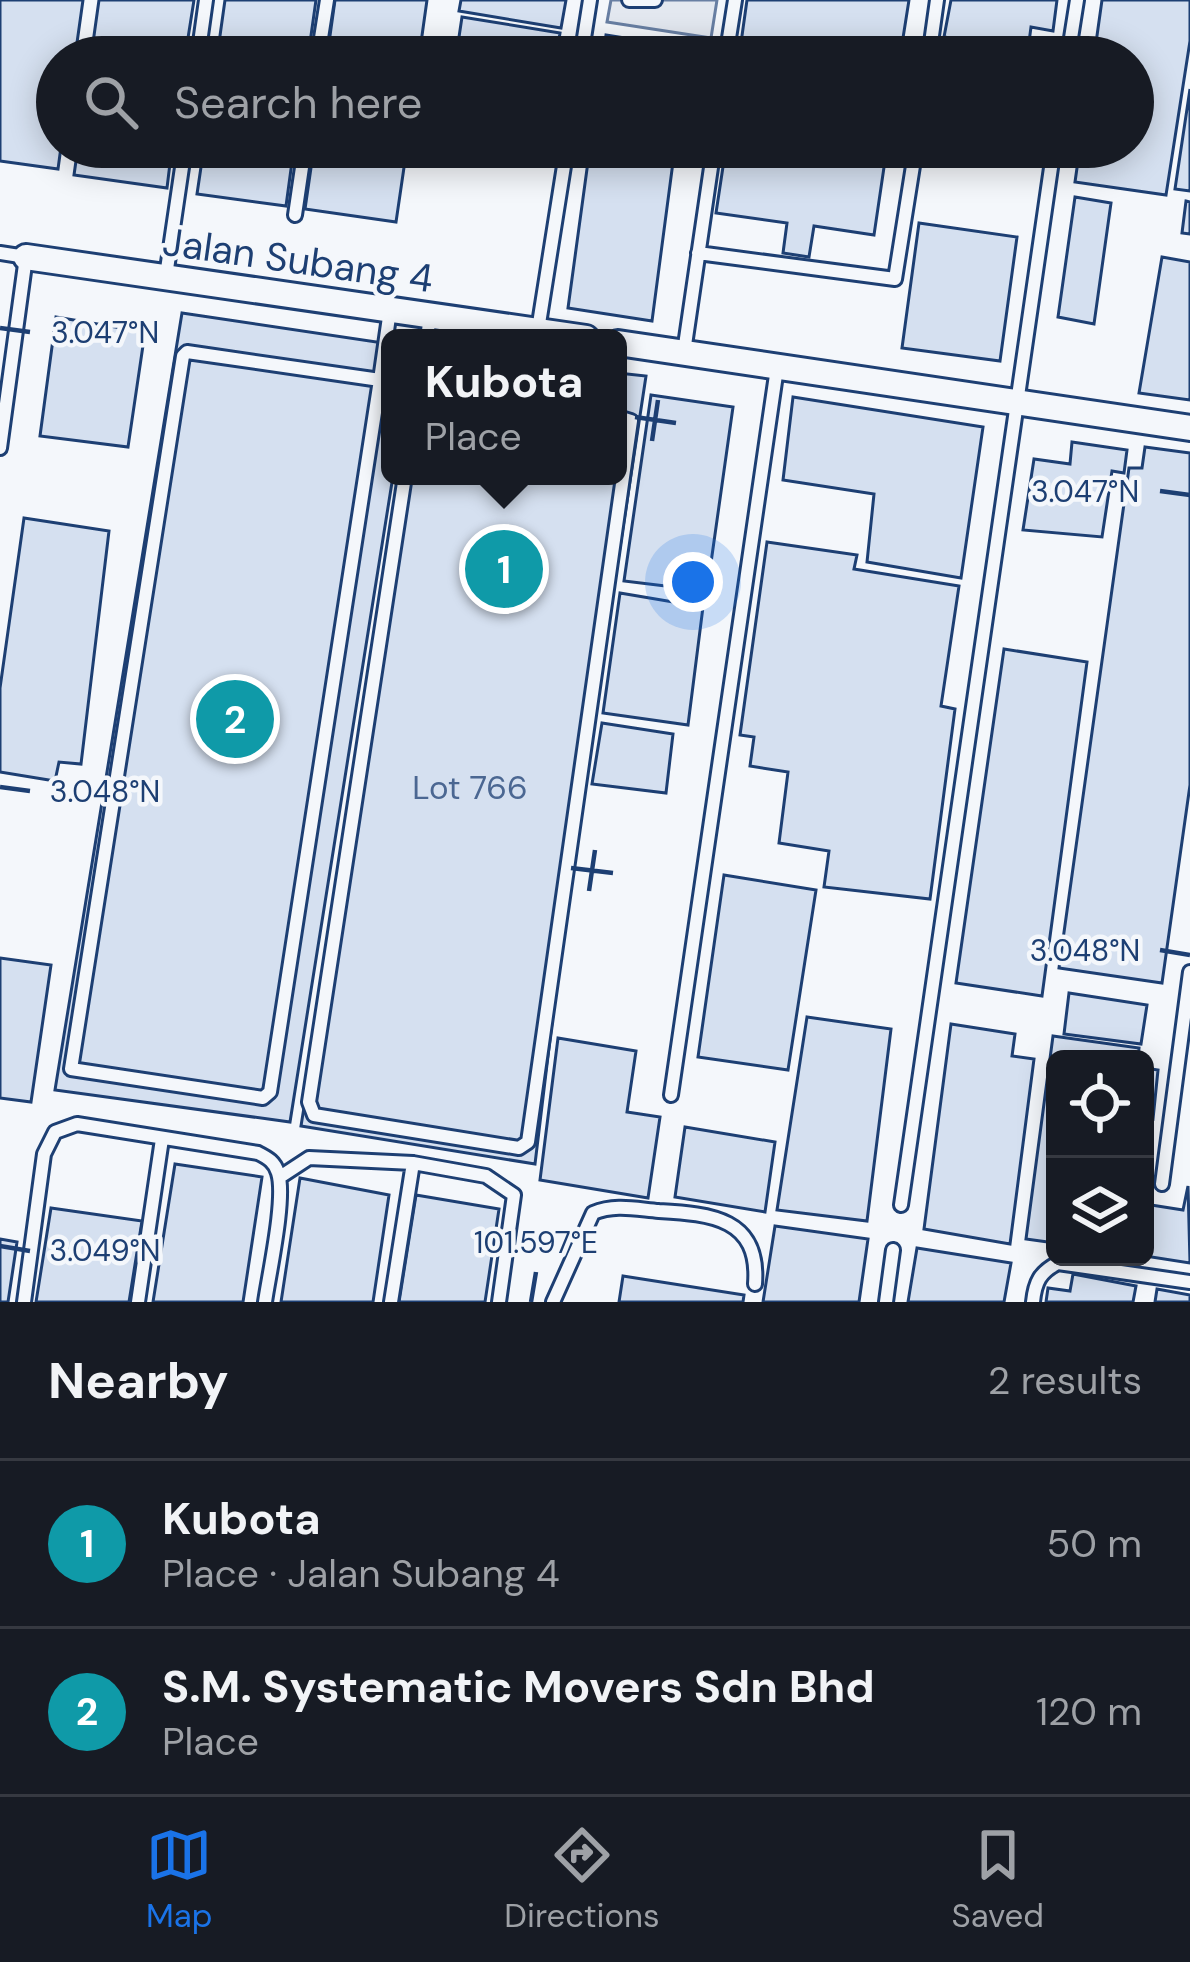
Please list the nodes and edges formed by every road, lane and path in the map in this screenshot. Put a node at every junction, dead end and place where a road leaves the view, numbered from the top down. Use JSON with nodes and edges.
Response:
{"nodes":[{"id":1,"x":206,"y":0,"type":"edge"},
{"id":2,"x":327,"y":0,"type":"edge"},
{"id":3,"x":590,"y":0,"type":"edge"},
{"id":4,"x":629,"y":0,"type":"edge"},
{"id":5,"x":655,"y":0,"type":"edge"},
{"id":6,"x":735,"y":0,"type":"edge"},
{"id":7,"x":937,"y":0,"type":"edge"},
{"id":8,"x":1077,"y":0,"type":"edge"},
{"id":9,"x":201,"y":36,"type":"edge"},
{"id":10,"x":321,"y":36,"type":"edge"},
{"id":11,"x":584,"y":36,"type":"edge"},
{"id":12,"x":730,"y":36,"type":"edge"},
{"id":13,"x":932,"y":36,"type":"edge"},
{"id":14,"x":1071,"y":36,"type":"edge"},
{"id":15,"x":182,"y":168,"type":"edge"},
{"id":16,"x":302,"y":168,"type":"edge"},
{"id":17,"x":564,"y":168,"type":"edge"},
{"id":18,"x":710,"y":168,"type":"edge"},
{"id":19,"x":913,"y":168,"type":"edge"},
{"id":20,"x":1051,"y":168,"type":"edge"},
{"id":21,"x":295,"y":215,"type":"dead end"},
{"id":22,"x":698,"y":253,"type":"junction"},
{"id":23,"x":13,"y":255,"type":"edge"},
{"id":24,"x":165,"y":278,"type":"junction"},
{"id":25,"x":390,"y":310,"type":"junction"},
{"id":26,"x":428,"y":327,"type":"edge"},
{"id":27,"x":387,"y":329,"type":"edge"},
{"id":28,"x":501,"y":329,"type":"edge"},
{"id":29,"x":538,"y":329,"type":"edge"},
{"id":30,"x":627,"y":344,"type":"edge"},
{"id":31,"x":684,"y":354,"type":"junction"},
{"id":32,"x":777,"y":368,"type":"junction"},
{"id":33,"x":381,"y":373,"type":"edge"},
{"id":34,"x":380,"y":380,"type":"junction"},
{"id":35,"x":1015,"y":402,"type":"junction"},
{"id":36,"x":627,"y":420,"type":"edge"},
{"id":37,"x":1190,"y":428,"type":"edge"},
{"id":38,"x":0,"y":448,"type":"edge"},
{"id":39,"x":627,"y":450,"type":"edge"},
{"id":40,"x":404,"y":485,"type":"edge"},
{"id":41,"x":622,"y":485,"type":"edge"},
{"id":42,"x":1190,"y":972,"type":"edge"},
{"id":43,"x":671,"y":1096,"type":"dead end"},
{"id":44,"x":162,"y":1139,"type":"junction"},
{"id":45,"x":413,"y":1163,"type":"junction"},
{"id":46,"x":280,"y":1177,"type":"junction"},
{"id":47,"x":1162,"y":1184,"type":"dead end"},
{"id":48,"x":902,"y":1205,"type":"dead end"},
{"id":49,"x":893,"y":1250,"type":"dead end"},
{"id":50,"x":1190,"y":1282,"type":"edge"},
{"id":51,"x":755,"y":1284,"type":"dead end"},
{"id":52,"x":24,"y":1302,"type":"edge"},
{"id":53,"x":138,"y":1302,"type":"edge"},
{"id":54,"x":265,"y":1302,"type":"edge"},
{"id":55,"x":391,"y":1302,"type":"edge"},
{"id":56,"x":499,"y":1302,"type":"edge"},
{"id":57,"x":553,"y":1302,"type":"edge"},
{"id":58,"x":886,"y":1302,"type":"edge"},
{"id":59,"x":1033,"y":1302,"type":"edge"}],
"edges":[{"from":1,"to":9,"type":"lane"},
{"from":2,"to":10,"type":"lane"},
{"from":3,"to":11,"type":"lane"},
{"from":4,"to":5,"type":"lane"},
{"from":6,"to":12,"type":"lane"},
{"from":7,"to":13,"type":"lane"},
{"from":8,"to":14,"type":"lane"},
{"from":15,"to":24,"type":"lane"},
{"from":16,"to":21,"type":"lane"},
{"from":17,"to":29,"type":"lane"},
{"from":18,"to":22,"type":"lane"},
{"from":19,"to":22,"type":"lane"},
{"from":20,"to":35,"type":"lane"},
{"from":22,"to":31,"type":"lane"},
{"from":23,"to":24,"type":"street","name":"Jalan Subang 4"},
{"from":23,"to":38,"type":"lane"},
{"from":24,"to":25,"type":"street","name":"Jalan Subang 4"},
{"from":25,"to":26,"type":"street","name":"Jalan Subang 4"},
{"from":25,"to":27,"type":"lane"},
{"from":26,"to":28,"type":"street","name":"Jalan Subang 4"},
{"from":30,"to":31,"type":"street"},
{"from":31,"to":32,"type":"street"},
{"from":32,"to":35,"type":"street"},
{"from":32,"to":43,"type":"lane"},
{"from":33,"to":34,"type":"lane"},
{"from":34,"to":34,"type":"lane"},
{"from":35,"to":37,"type":"street"},
{"from":35,"to":48,"type":"lane"},
{"from":36,"to":39,"type":"lane"},
{"from":40,"to":41,"type":"lane"},
{"from":42,"to":47,"type":"lane"},
{"from":44,"to":46,"type":"lane"},
{"from":44,"to":52,"type":"lane"},
{"from":44,"to":53,"type":"lane"},
{"from":45,"to":46,"type":"lane"},
{"from":45,"to":55,"type":"lane"},
{"from":45,"to":56,"type":"lane"},
{"from":46,"to":54,"type":"lane"},
{"from":49,"to":58,"type":"lane"},
{"from":50,"to":59,"type":"lane"},
{"from":51,"to":57,"type":"lane"}]}
